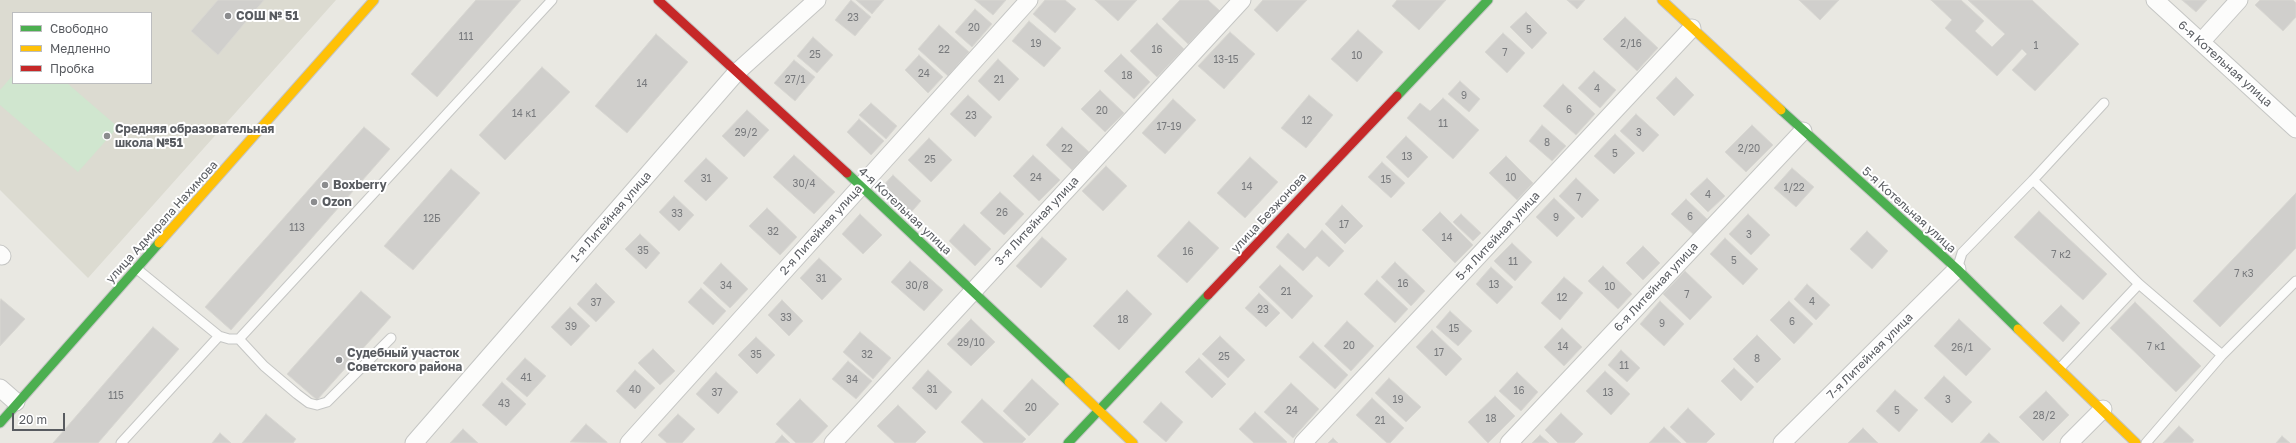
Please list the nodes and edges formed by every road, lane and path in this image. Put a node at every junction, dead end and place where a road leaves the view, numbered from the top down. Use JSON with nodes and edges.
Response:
{"nodes":[{"id":1,"x":374,"y":0,"type":"edge"},
{"id":2,"x":552,"y":0,"type":"edge"},
{"id":3,"x":658,"y":0,"type":"edge"},
{"id":4,"x":817,"y":0,"type":"edge"},
{"id":5,"x":1029,"y":0,"type":"edge"},
{"id":6,"x":1242,"y":0,"type":"edge"},
{"id":7,"x":1488,"y":0,"type":"edge"},
{"id":8,"x":1662,"y":0,"type":"edge"},
{"id":9,"x":2155,"y":0,"type":"edge"},
{"id":10,"x":2239,"y":0,"type":"edge"},
{"id":11,"x":1692,"y":28,"type":"junction"},
{"id":12,"x":2202,"y":42,"type":"junction"},
{"id":13,"x":736,"y":73,"type":"junction"},
{"id":14,"x":2104,"y":103,"type":"dead end"},
{"id":15,"x":2296,"y":129,"type":"edge"},
{"id":16,"x":1803,"y":131,"type":"junction"},
{"id":17,"x":2033,"y":180,"type":"junction"},
{"id":18,"x":861,"y":186,"type":"junction"},
{"id":19,"x":137,"y":269,"type":"junction"},
{"id":20,"x":1957,"y":269,"type":"junction"},
{"id":21,"x":2296,"y":280,"type":"edge"},
{"id":22,"x":2139,"y":284,"type":"junction"},
{"id":23,"x":973,"y":291,"type":"junction"},
{"id":24,"x":219,"y":336,"type":"junction"},
{"id":25,"x":392,"y":338,"type":"dead end"},
{"id":26,"x":239,"y":339,"type":"junction"},
{"id":27,"x":2222,"y":356,"type":"junction"},
{"id":28,"x":2060,"y":368,"type":"junction"},
{"id":29,"x":0,"y":388,"type":"edge"},
{"id":30,"x":16,"y":402,"type":"junction"},
{"id":31,"x":2102,"y":409,"type":"junction"},
{"id":32,"x":1099,"y":411,"type":"junction"},
{"id":33,"x":0,"y":423,"type":"edge"},
{"id":34,"x":121,"y":443,"type":"edge"},
{"id":35,"x":414,"y":443,"type":"edge"},
{"id":36,"x":629,"y":443,"type":"edge"},
{"id":37,"x":833,"y":443,"type":"edge"},
{"id":38,"x":1068,"y":443,"type":"edge"},
{"id":39,"x":1133,"y":443,"type":"edge"},
{"id":40,"x":1303,"y":443,"type":"edge"},
{"id":41,"x":1509,"y":443,"type":"edge"},
{"id":42,"x":1782,"y":443,"type":"edge"},
{"id":43,"x":2070,"y":443,"type":"edge"},
{"id":44,"x":2136,"y":443,"type":"edge"},
{"id":45,"x":2146,"y":443,"type":"edge"}],
"edges":[{"from":1,"to":19,"type":"street","name":"улица Адмирала Нахимова"},
{"from":2,"to":26,"type":"lane"},
{"from":3,"to":13,"type":"street","name":"4-я Котельная улица"},
{"from":4,"to":13,"type":"street","name":"1-я Литейная улица"},
{"from":5,"to":18,"type":"street","name":"2-я Литейная улица"},
{"from":6,"to":23,"type":"street","name":"3-я Литейная улица"},
{"from":7,"to":32,"type":"street","name":"улица Безжонова"},
{"from":8,"to":11,"type":"street","name":"5-я Котельная улица"},
{"from":9,"to":12,"type":"street","name":"6-я Котельная улица"},
{"from":10,"to":12,"type":"street"},
{"from":11,"to":16,"type":"street","name":"5-я Котельная улица"},
{"from":11,"to":40,"type":"street","name":"5-я Литейная улица"},
{"from":12,"to":15,"type":"street","name":"6-я Котельная улица"},
{"from":13,"to":18,"type":"street","name":"4-я Котельная улица"},
{"from":13,"to":35,"type":"street","name":"1-я Литейная улица"},
{"from":14,"to":17,"type":"lane"},
{"from":16,"to":20,"type":"street","name":"5-я Котельная улица"},
{"from":16,"to":41,"type":"street","name":"6-я Литейная улица"},
{"from":17,"to":20,"type":"lane"},
{"from":17,"to":22,"type":"lane"},
{"from":18,"to":23,"type":"street","name":"4-я Котельная улица"},
{"from":18,"to":36,"type":"street","name":"2-я Литейная улица"},
{"from":19,"to":24,"type":"lane"},
{"from":19,"to":30,"type":"street","name":"улица Адмирала Нахимова"},
{"from":20,"to":28,"type":"street","name":"5-я Котельная улица"},
{"from":20,"to":42,"type":"street","name":"7-я Литейная улица"},
{"from":21,"to":27,"type":"lane"},
{"from":22,"to":27,"type":"lane"},
{"from":22,"to":28,"type":"lane"},
{"from":23,"to":32,"type":"street","name":"4-я Котельная улица"},
{"from":23,"to":37,"type":"street","name":"3-я Литейная улица"},
{"from":24,"to":26,"type":"lane"},
{"from":24,"to":34,"type":"lane"},
{"from":25,"to":26,"type":"lane"},
{"from":27,"to":45,"type":"lane"},
{"from":28,"to":31,"type":"street","name":"5-я Котельная улица"},
{"from":29,"to":30,"type":"street"},
{"from":30,"to":33,"type":"street","name":"улица Адмирала Нахимова"},
{"from":31,"to":43,"type":"street"},
{"from":31,"to":44,"type":"street","name":"5-я Котельная улица"},
{"from":32,"to":38,"type":"street","name":"улица Безжонова"},
{"from":32,"to":39,"type":"street","name":"4-я Котельная улица"}]}
